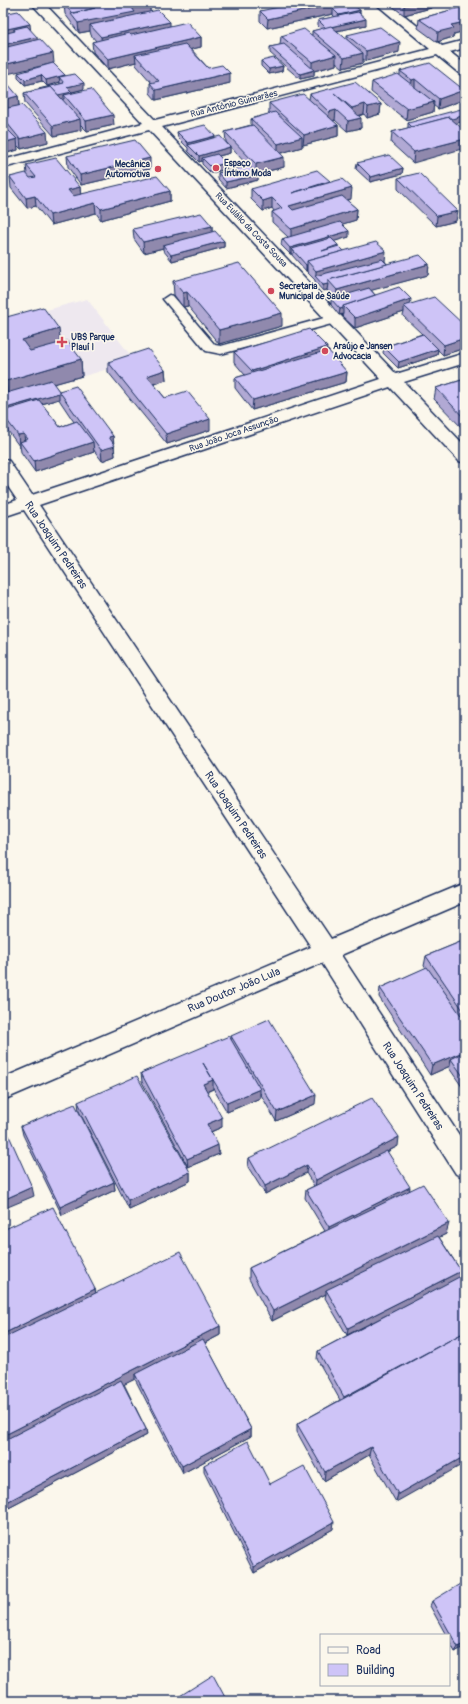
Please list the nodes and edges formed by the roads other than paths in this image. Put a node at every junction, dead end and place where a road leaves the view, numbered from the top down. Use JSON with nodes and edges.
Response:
{"nodes":[{"id":1,"x":37,"y":3,"type":"edge"},
{"id":2,"x":381,"y":3,"type":"edge"},
{"id":3,"x":465,"y":44,"type":"edge"},
{"id":4,"x":440,"y":51,"type":"junction"},
{"id":5,"x":465,"y":71,"type":"edge"},
{"id":6,"x":151,"y":125,"type":"junction"},
{"id":7,"x":3,"y":164,"type":"edge"},
{"id":8,"x":169,"y":299,"type":"dead end"},
{"id":9,"x":335,"y":319,"type":"junction"},
{"id":10,"x":465,"y":358,"type":"edge"},
{"id":11,"x":394,"y":380,"type":"junction"},
{"id":12,"x":465,"y":457,"type":"edge"},
{"id":13,"x":3,"y":465,"type":"edge"},
{"id":14,"x":28,"y":503,"type":"junction"},
{"id":15,"x":3,"y":511,"type":"edge"},
{"id":16,"x":465,"y":892,"type":"edge"},
{"id":17,"x":326,"y":951,"type":"junction"},
{"id":18,"x":3,"y":1089,"type":"edge"},
{"id":19,"x":465,"y":1166,"type":"edge"}],
"edges":[{"from":1,"to":6,"type":"street","name":"Rua Eulálio da Costa Sousa"},
{"from":2,"to":4,"type":"street"},
{"from":3,"to":4,"type":"street","name":"Rua Antônio Guimarães"},
{"from":4,"to":5,"type":"street"},
{"from":4,"to":6,"type":"street","name":"Rua Antônio Guimarães"},
{"from":6,"to":7,"type":"street","name":"Rua Antônio Guimarães"},
{"from":6,"to":9,"type":"street","name":"Rua Eulálio da Costa Sousa"},
{"from":8,"to":9,"type":"lane"},
{"from":9,"to":11,"type":"street","name":"Rua Eulálio da Costa Sousa"},
{"from":10,"to":11,"type":"street","name":"Rua João Joca Assunção"},
{"from":11,"to":12,"type":"street","name":"Rua Eulálio da Costa Sousa"},
{"from":11,"to":14,"type":"street","name":"Rua João Joca Assunção"},
{"from":13,"to":14,"type":"street","name":"Rua Joaquim Pedreiras"},
{"from":14,"to":15,"type":"street","name":"Rua João Joca Assunção"},
{"from":14,"to":17,"type":"street","name":"Rua Joaquim Pedreiras"},
{"from":16,"to":17,"type":"street","name":"Rua Doutor João Lula"},
{"from":17,"to":18,"type":"street","name":"Rua Doutor João Lula"},
{"from":17,"to":19,"type":"street","name":"Rua Joaquim Pedreiras"}]}
